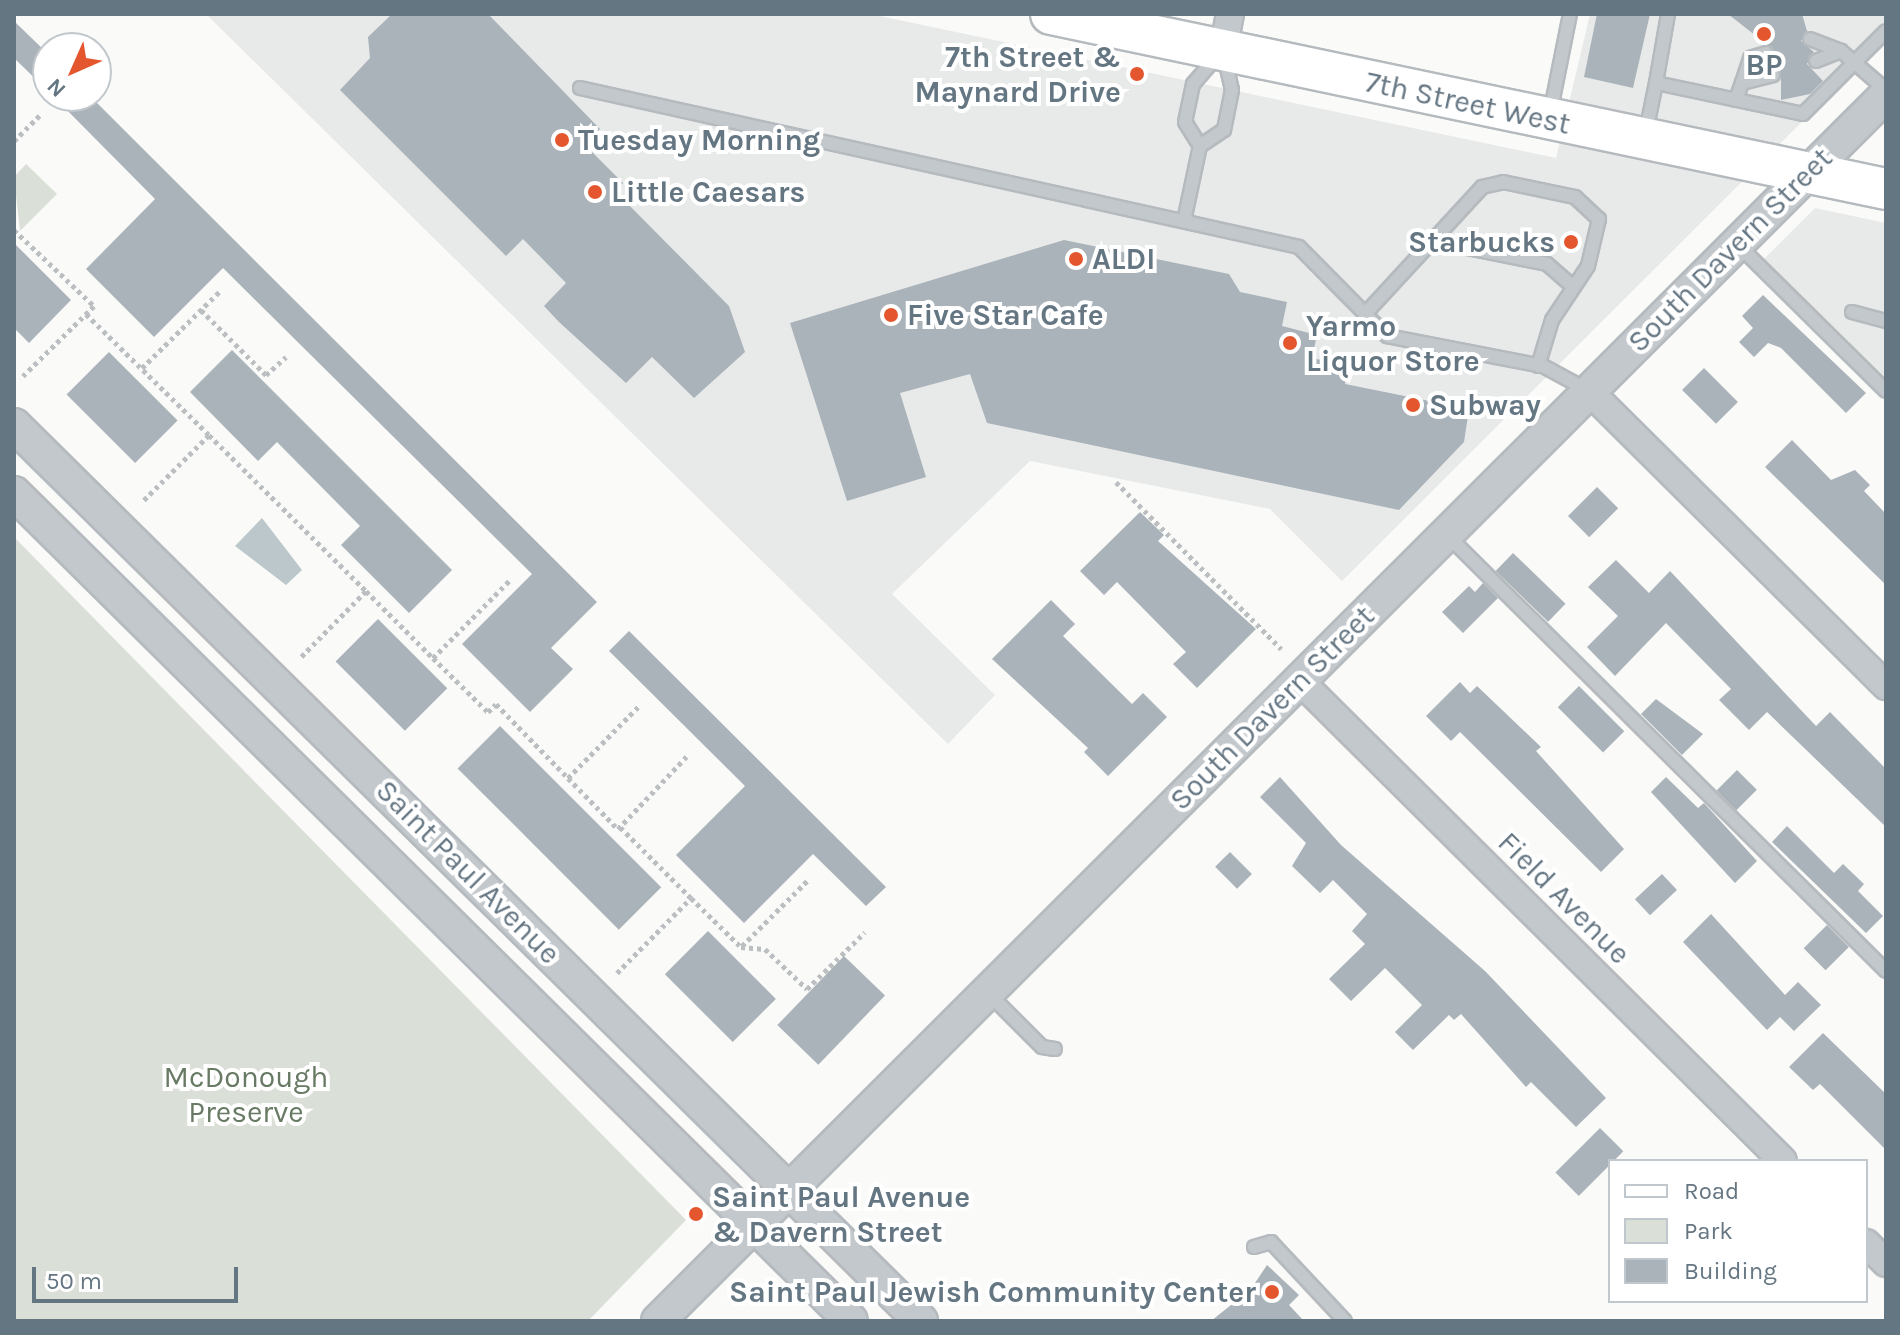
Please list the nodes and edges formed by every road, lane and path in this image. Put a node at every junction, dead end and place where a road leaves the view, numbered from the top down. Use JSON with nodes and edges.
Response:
{"nodes":[{"id":1,"x":1051,"y":14,"type":"edge"},
{"id":2,"x":1570,"y":14,"type":"edge"},
{"id":3,"x":1668,"y":14,"type":"edge"},
{"id":4,"x":1886,"y":31,"type":"edge"},
{"id":5,"x":1226,"y":32,"type":"edge"},
{"id":6,"x":1810,"y":39,"type":"dead end"},
{"id":7,"x":1841,"y":51,"type":"junction"},
{"id":8,"x":1766,"y":53,"type":"dead end"},
{"id":9,"x":1816,"y":61,"type":"dead end"},
{"id":10,"x":1855,"y":61,"type":"junction"},
{"id":11,"x":1773,"y":75,"type":"dead end"},
{"id":12,"x":1656,"y":83,"type":"junction"},
{"id":13,"x":1742,"y":83,"type":"junction"},
{"id":14,"x":580,"y":88,"type":"dead end"},
{"id":15,"x":1886,"y":92,"type":"edge"},
{"id":16,"x":1736,"y":100,"type":"junction"},
{"id":17,"x":42,"y":113,"type":"dead end"},
{"id":18,"x":1549,"y":121,"type":"junction"},
{"id":19,"x":1645,"y":139,"type":"junction"},
{"id":20,"x":14,"y":141,"type":"edge"},
{"id":21,"x":1200,"y":146,"type":"junction"},
{"id":22,"x":1808,"y":171,"type":"junction"},
{"id":23,"x":1886,"y":189,"type":"edge"},
{"id":24,"x":1184,"y":221,"type":"junction"},
{"id":25,"x":14,"y":230,"type":"edge"},
{"id":26,"x":1433,"y":241,"type":"junction"},
{"id":27,"x":1739,"y":246,"type":"junction"},
{"id":28,"x":1573,"y":287,"type":"junction"},
{"id":29,"x":220,"y":291,"type":"dead end"},
{"id":30,"x":201,"y":310,"type":"junction"},
{"id":31,"x":1852,"y":312,"type":"dead end"},
{"id":32,"x":86,"y":314,"type":"junction"},
{"id":33,"x":1365,"y":314,"type":"junction"},
{"id":34,"x":1886,"y":321,"type":"edge"},
{"id":35,"x":286,"y":357,"type":"dead end"},
{"id":36,"x":1538,"y":366,"type":"junction"},
{"id":37,"x":142,"y":368,"type":"junction"},
{"id":38,"x":20,"y":379,"type":"dead end"},
{"id":39,"x":1589,"y":391,"type":"junction"},
{"id":40,"x":1886,"y":391,"type":"edge"},
{"id":41,"x":14,"y":425,"type":"edge"},
{"id":42,"x":209,"y":435,"type":"junction"},
{"id":43,"x":1116,"y":482,"type":"dead end"},
{"id":44,"x":14,"y":493,"type":"edge"},
{"id":45,"x":143,"y":501,"type":"dead end"},
{"id":46,"x":1445,"y":534,"type":"junction"},
{"id":47,"x":510,"y":580,"type":"dead end"},
{"id":48,"x":366,"y":591,"type":"junction"},
{"id":49,"x":1281,"y":649,"type":"dead end"},
{"id":50,"x":300,"y":658,"type":"dead end"},
{"id":51,"x":433,"y":658,"type":"junction"},
{"id":52,"x":1299,"y":680,"type":"junction"},
{"id":53,"x":1886,"y":686,"type":"edge"},
{"id":54,"x":638,"y":707,"type":"dead end"},
{"id":55,"x":687,"y":756,"type":"dead end"},
{"id":56,"x":568,"y":778,"type":"junction"},
{"id":57,"x":620,"y":827,"type":"junction"},
{"id":58,"x":810,"y":878,"type":"dead end"},
{"id":59,"x":691,"y":898,"type":"junction"},
{"id":60,"x":865,"y":932,"type":"dead end"},
{"id":61,"x":741,"y":947,"type":"junction"},
{"id":62,"x":1886,"y":971,"type":"edge"},
{"id":63,"x":617,"y":973,"type":"dead end"},
{"id":64,"x":989,"y":994,"type":"junction"},
{"id":65,"x":1055,"y":1049,"type":"dead end"},
{"id":66,"x":1781,"y":1159,"type":"edge"},
{"id":67,"x":790,"y":1190,"type":"junction"},
{"id":68,"x":755,"y":1225,"type":"junction"},
{"id":69,"x":1868,"y":1245,"type":"edge"},
{"id":70,"x":1254,"y":1247,"type":"dead end"},
{"id":71,"x":1886,"y":1263,"type":"edge"},
{"id":72,"x":658,"y":1321,"type":"edge"},
{"id":73,"x":851,"y":1321,"type":"edge"},
{"id":74,"x":921,"y":1321,"type":"edge"},
{"id":75,"x":1345,"y":1321,"type":"edge"}],
"edges":[{"from":1,"to":5,"type":"main road","name":"7th Street West"},
{"from":2,"to":18,"type":"lane"},
{"from":3,"to":12,"type":"lane"},
{"from":4,"to":10,"type":"lane"},
{"from":5,"to":18,"type":"main road","name":"7th Street West"},
{"from":5,"to":21,"type":"lane"},
{"from":5,"to":21,"type":"lane"},
{"from":6,"to":7,"type":"lane"},
{"from":7,"to":9,"type":"lane"},
{"from":7,"to":10,"type":"lane"},
{"from":8,"to":13,"type":"lane"},
{"from":10,"to":15,"type":"lane"},
{"from":10,"to":16,"type":"lane"},
{"from":11,"to":13,"type":"lane"},
{"from":12,"to":16,"type":"lane"},
{"from":12,"to":19,"type":"lane"},
{"from":13,"to":16,"type":"lane"},
{"from":14,"to":24,"type":"lane"},
{"from":15,"to":22,"type":"street","name":"South Davern Street"},
{"from":17,"to":20,"type":"path"},
{"from":18,"to":19,"type":"main road","name":"7th Street West"},
{"from":19,"to":22,"type":"main road","name":"7th Street West"},
{"from":21,"to":24,"type":"lane"},
{"from":22,"to":23,"type":"main road","name":"7th Street West"},
{"from":22,"to":27,"type":"street","name":"South Davern Street"},
{"from":24,"to":33,"type":"lane"},
{"from":25,"to":32,"type":"path"},
{"from":26,"to":28,"type":"lane"},
{"from":26,"to":28,"type":"lane"},
{"from":26,"to":33,"type":"lane"},
{"from":27,"to":39,"type":"street","name":"South Davern Street"},
{"from":27,"to":40,"type":"lane"},
{"from":28,"to":36,"type":"lane"},
{"from":29,"to":30,"type":"path"},
{"from":30,"to":35,"type":"path"},
{"from":30,"to":37,"type":"path"},
{"from":31,"to":34,"type":"lane"},
{"from":32,"to":37,"type":"path"},
{"from":32,"to":38,"type":"path"},
{"from":33,"to":36,"type":"lane"},
{"from":36,"to":39,"type":"lane"},
{"from":37,"to":42,"type":"path"},
{"from":39,"to":46,"type":"street","name":"South Davern Street"},
{"from":39,"to":53,"type":"street"},
{"from":41,"to":67,"type":"street","name":"Saint Paul Avenue"},
{"from":42,"to":45,"type":"path"},
{"from":42,"to":48,"type":"path"},
{"from":43,"to":49,"type":"path"},
{"from":44,"to":68,"type":"street","name":"Saint Paul Avenue"},
{"from":46,"to":52,"type":"street","name":"South Davern Street"},
{"from":46,"to":62,"type":"lane"},
{"from":47,"to":51,"type":"path"},
{"from":48,"to":50,"type":"path"},
{"from":48,"to":51,"type":"path"},
{"from":51,"to":56,"type":"path"},
{"from":52,"to":64,"type":"street","name":"South Davern Street"},
{"from":52,"to":66,"type":"street","name":"Field Avenue"},
{"from":54,"to":56,"type":"path"},
{"from":55,"to":57,"type":"path"},
{"from":56,"to":57,"type":"path"},
{"from":57,"to":59,"type":"path"},
{"from":58,"to":61,"type":"path"},
{"from":59,"to":61,"type":"path"},
{"from":59,"to":63,"type":"path"},
{"from":60,"to":61,"type":"path"},
{"from":64,"to":65,"type":"lane"},
{"from":64,"to":67,"type":"street","name":"South Davern Street"},
{"from":67,"to":68,"type":"street","name":"South Davern Street"},
{"from":67,"to":74,"type":"street","name":"Saint Paul Avenue"},
{"from":68,"to":72,"type":"street","name":"South Davern Street"},
{"from":68,"to":73,"type":"street","name":"Saint Paul Avenue"},
{"from":69,"to":71,"type":"street"},
{"from":70,"to":75,"type":"lane"}]}
